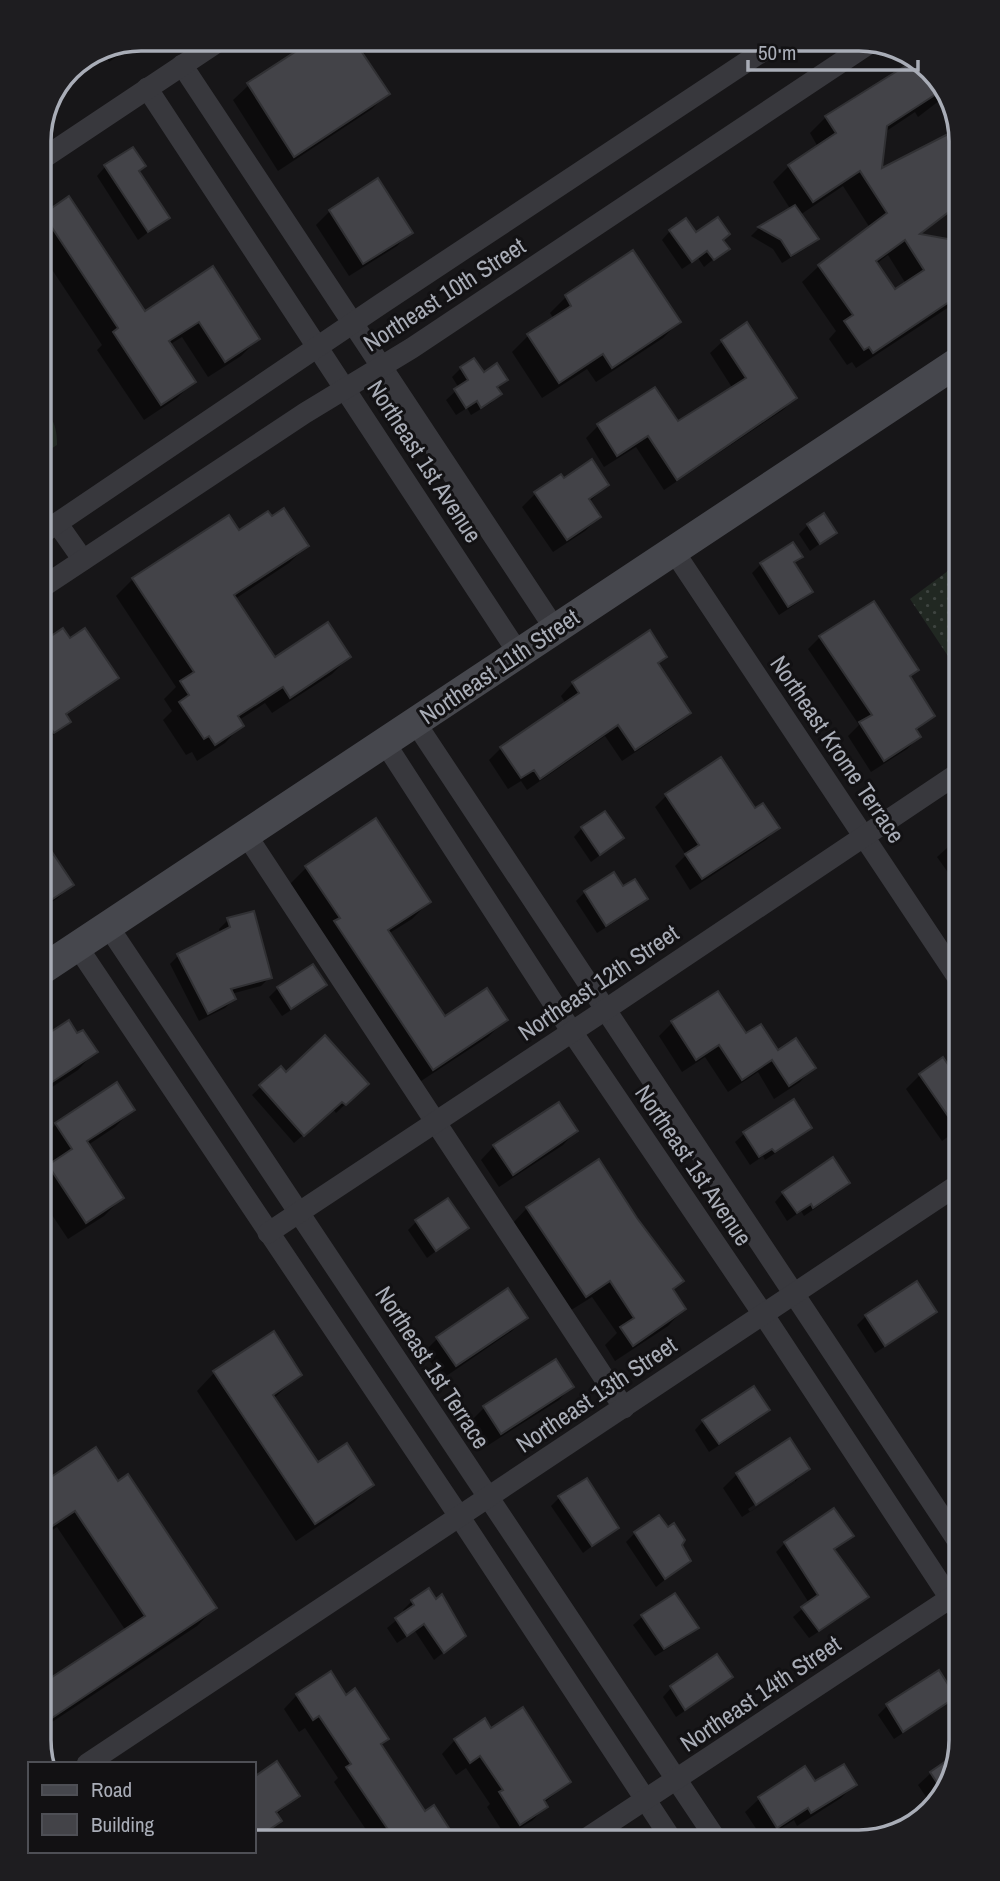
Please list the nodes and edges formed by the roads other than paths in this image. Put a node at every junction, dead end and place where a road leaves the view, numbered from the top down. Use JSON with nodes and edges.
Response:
{"nodes":[{"id":1,"x":763,"y":51,"type":"edge"},
{"id":2,"x":858,"y":51,"type":"edge"},
{"id":3,"x":191,"y":52,"type":"edge"},
{"id":4,"x":147,"y":88,"type":"junction"},
{"id":5,"x":51,"y":152,"type":"edge"},
{"id":6,"x":354,"y":324,"type":"junction"},
{"id":7,"x":318,"y":348,"type":"junction"},
{"id":8,"x":382,"y":366,"type":"junction"},
{"id":9,"x":949,"y":368,"type":"edge"},
{"id":10,"x":346,"y":388,"type":"junction"},
{"id":11,"x":51,"y":528,"type":"edge"},
{"id":12,"x":51,"y":531,"type":"edge"},
{"id":13,"x":673,"y":550,"type":"junction"},
{"id":14,"x":83,"y":560,"type":"junction"},
{"id":15,"x":51,"y":581,"type":"edge"},
{"id":16,"x":555,"y":629,"type":"junction"},
{"id":17,"x":519,"y":654,"type":"junction"},
{"id":18,"x":415,"y":722,"type":"junction"},
{"id":19,"x":385,"y":743,"type":"junction"},
{"id":20,"x":949,"y":779,"type":"edge"},
{"id":21,"x":245,"y":833,"type":"junction"},
{"id":22,"x":864,"y":835,"type":"junction"},
{"id":23,"x":108,"y":926,"type":"junction"},
{"id":24,"x":77,"y":946,"type":"junction"},
{"id":25,"x":51,"y":964,"type":"edge"},
{"id":26,"x":949,"y":964,"type":"edge"},
{"id":27,"x":605,"y":1010,"type":"junction"},
{"id":28,"x":572,"y":1032,"type":"junction"},
{"id":29,"x":437,"y":1121,"type":"junction"},
{"id":30,"x":949,"y":1191,"type":"edge"},
{"id":31,"x":299,"y":1212,"type":"junction"},
{"id":32,"x":268,"y":1233,"type":"junction"},
{"id":33,"x":793,"y":1294,"type":"junction"},
{"id":34,"x":763,"y":1314,"type":"junction"},
{"id":35,"x":624,"y":1408,"type":"junction"},
{"id":36,"x":488,"y":1497,"type":"junction"},
{"id":37,"x":459,"y":1516,"type":"junction"},
{"id":38,"x":949,"y":1528,"type":"edge"},
{"id":39,"x":949,"y":1590,"type":"edge"},
{"id":40,"x":949,"y":1607,"type":"edge"},
{"id":41,"x":90,"y":1762,"type":"edge"},
{"id":42,"x":676,"y":1779,"type":"junction"},
{"id":43,"x":645,"y":1800,"type":"junction"},
{"id":44,"x":599,"y":1830,"type":"edge"},
{"id":45,"x":665,"y":1830,"type":"edge"},
{"id":46,"x":710,"y":1830,"type":"edge"}],
"edges":[{"from":1,"to":6,"type":"street","name":"Northeast 10th Street"},
{"from":2,"to":8,"type":"street","name":"Northeast 10th Street"},
{"from":3,"to":4,"type":"street"},
{"from":3,"to":6,"type":"street","name":"Northeast 1st Avenue"},
{"from":4,"to":5,"type":"street"},
{"from":4,"to":7,"type":"street","name":"Northeast 1st Avenue"},
{"from":6,"to":7,"type":"street","name":"Northeast 10th Street"},
{"from":6,"to":8,"type":"street","name":"Northeast 1st Avenue"},
{"from":7,"to":10,"type":"street","name":"Northeast 1st Avenue"},
{"from":7,"to":11,"type":"street","name":"Northeast 10th Street"},
{"from":8,"to":10,"type":"street","name":"Northeast 10th Street"},
{"from":8,"to":16,"type":"street","name":"Northeast 1st Avenue"},
{"from":9,"to":13,"type":"street","name":"Northeast 11th Street"},
{"from":10,"to":14,"type":"street","name":"Northeast 10th Street"},
{"from":10,"to":17,"type":"street","name":"Northeast 1st Avenue"},
{"from":12,"to":14,"type":"street"},
{"from":13,"to":16,"type":"street","name":"Northeast 11th Street"},
{"from":13,"to":22,"type":"street","name":"Northeast Krome Terrace"},
{"from":14,"to":15,"type":"street","name":"Northeast 10th Street"},
{"from":16,"to":17,"type":"street","name":"Northeast 11th Street"},
{"from":17,"to":18,"type":"street","name":"Northeast 11th Street"},
{"from":18,"to":19,"type":"street","name":"Northeast 11th Street"},
{"from":18,"to":27,"type":"street","name":"Northeast 1st Avenue"},
{"from":19,"to":21,"type":"street","name":"Northeast 11th Street"},
{"from":19,"to":28,"type":"street","name":"Northeast 1st Avenue"},
{"from":20,"to":22,"type":"street","name":"Northeast 12th Street"},
{"from":21,"to":23,"type":"street","name":"Northeast 11th Street"},
{"from":21,"to":29,"type":"street"},
{"from":22,"to":26,"type":"street","name":"Northeast Krome Terrace"},
{"from":22,"to":27,"type":"street","name":"Northeast 12th Street"},
{"from":23,"to":24,"type":"street","name":"Northeast 11th Street"},
{"from":23,"to":31,"type":"street","name":"Northeast 1st Terrace"},
{"from":24,"to":25,"type":"street","name":"Northeast 11th Street"},
{"from":24,"to":32,"type":"street"},
{"from":27,"to":28,"type":"street","name":"Northeast 12th Street"},
{"from":27,"to":33,"type":"street","name":"Northeast 1st Avenue"},
{"from":28,"to":29,"type":"street","name":"Northeast 12th Street"},
{"from":28,"to":34,"type":"street","name":"Northeast 1st Avenue"},
{"from":29,"to":31,"type":"street","name":"Northeast 12th Street"},
{"from":29,"to":35,"type":"street"},
{"from":30,"to":33,"type":"street","name":"Northeast 13th Street"},
{"from":31,"to":32,"type":"street","name":"Northeast 12th Street"},
{"from":31,"to":36,"type":"street","name":"Northeast 1st Terrace"},
{"from":32,"to":37,"type":"street"},
{"from":33,"to":34,"type":"street","name":"Northeast 13th Street"},
{"from":33,"to":38,"type":"street","name":"Northeast 1st Avenue"},
{"from":34,"to":35,"type":"street","name":"Northeast 13th Street"},
{"from":34,"to":39,"type":"street","name":"Northeast 1st Avenue"},
{"from":35,"to":36,"type":"street","name":"Northeast 13th Street"},
{"from":36,"to":37,"type":"street","name":"Northeast 13th Street"},
{"from":36,"to":42,"type":"street","name":"Northeast 1st Terrace"},
{"from":37,"to":41,"type":"street","name":"Northeast 13th Street"},
{"from":37,"to":43,"type":"street"},
{"from":40,"to":42,"type":"street","name":"Northeast 14th Street"},
{"from":42,"to":43,"type":"street","name":"Northeast 14th Street"},
{"from":42,"to":46,"type":"street","name":"Northeast 1st Terrace"},
{"from":43,"to":44,"type":"street","name":"Northeast 14th Street"},
{"from":43,"to":45,"type":"street"}]}
